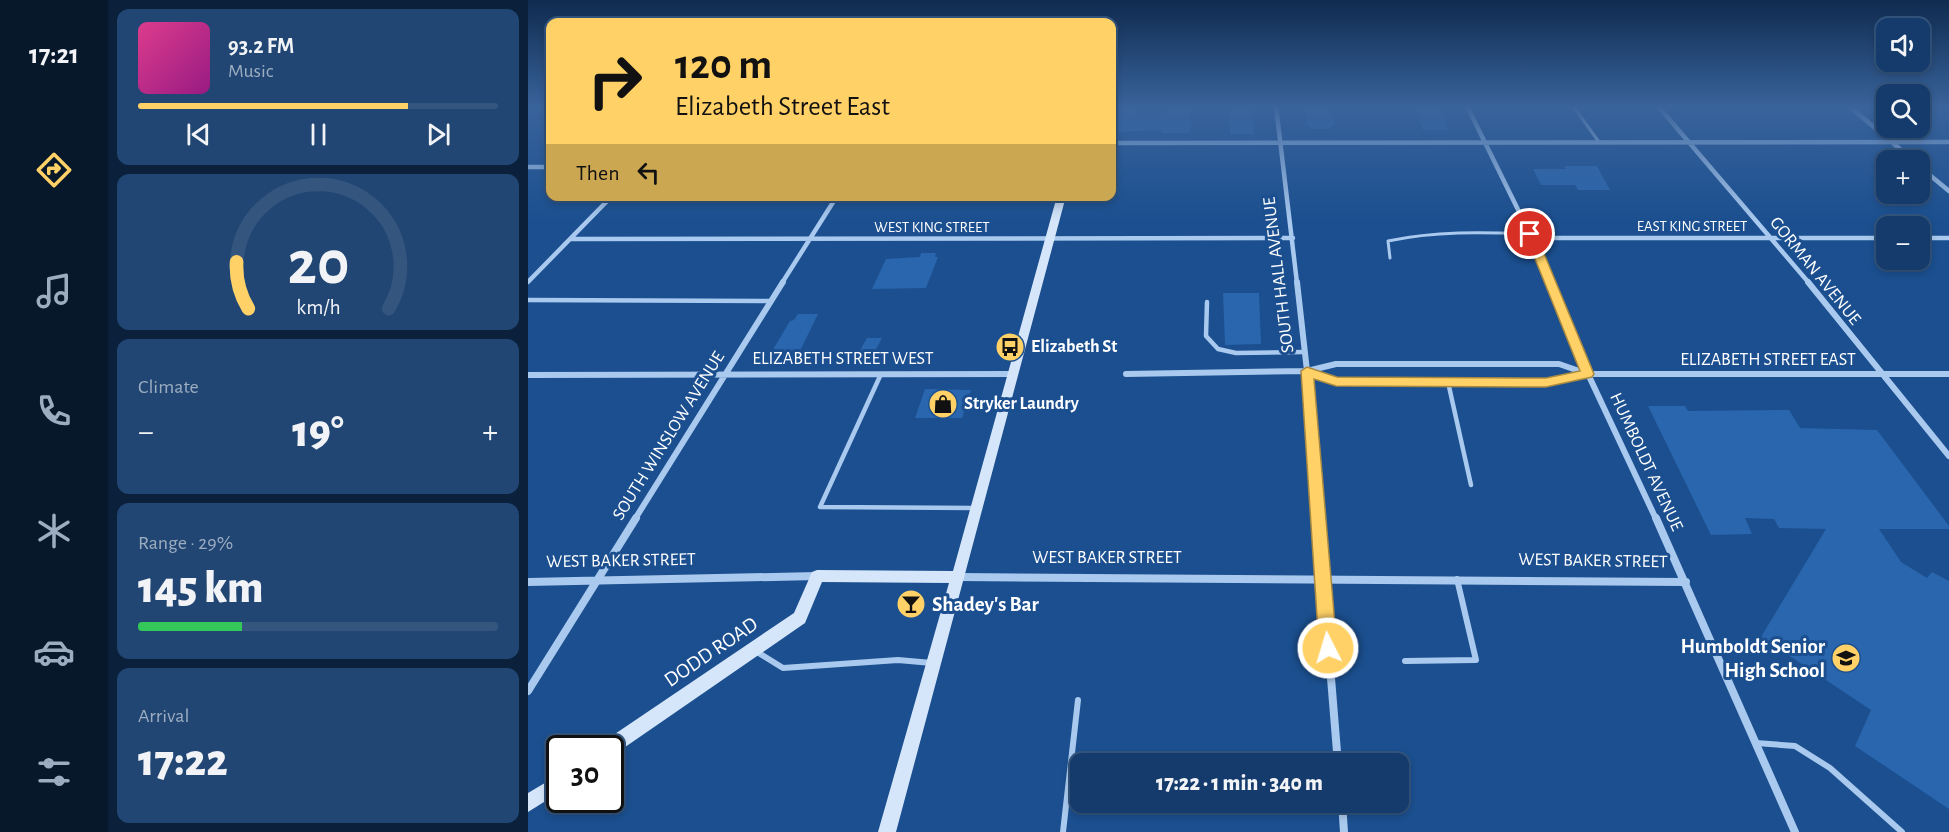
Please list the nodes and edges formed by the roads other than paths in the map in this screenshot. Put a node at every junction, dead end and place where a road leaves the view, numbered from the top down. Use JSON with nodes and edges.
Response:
{"nodes":[{"id":1,"x":1279,"y":145,"type":"edge"},
{"id":2,"x":1485,"y":145,"type":"edge"},
{"id":3,"x":1690,"y":145,"type":"edge"},
{"id":4,"x":528,"y":167,"type":"edge"},
{"id":5,"x":546,"y":167,"type":"edge"},
{"id":6,"x":1930,"y":175,"type":"edge"},
{"id":7,"x":1949,"y":191,"type":"edge"},
{"id":8,"x":607,"y":201,"type":"edge"},
{"id":9,"x":834,"y":201,"type":"edge"},
{"id":10,"x":1060,"y":201,"type":"edge"},
{"id":11,"x":1531,"y":236,"type":"junction"},
{"id":12,"x":811,"y":238,"type":"junction"},
{"id":13,"x":1293,"y":238,"type":"junction"},
{"id":14,"x":1772,"y":238,"type":"junction"},
{"id":15,"x":1876,"y":238,"type":"edge"},
{"id":16,"x":1930,"y":238,"type":"edge"},
{"id":17,"x":1949,"y":238,"type":"edge"},
{"id":18,"x":571,"y":239,"type":"junction"},
{"id":19,"x":1049,"y":239,"type":"junction"},
{"id":20,"x":1390,"y":258,"type":"dead end"},
{"id":21,"x":528,"y":282,"type":"edge"},
{"id":22,"x":528,"y":300,"type":"edge"},
{"id":23,"x":770,"y":300,"type":"junction"},
{"id":24,"x":1207,"y":302,"type":"dead end"},
{"id":25,"x":1305,"y":352,"type":"junction"},
{"id":26,"x":1307,"y":371,"type":"junction"},
{"id":27,"x":725,"y":374,"type":"junction"},
{"id":28,"x":880,"y":374,"type":"junction"},
{"id":29,"x":1013,"y":374,"type":"junction"},
{"id":30,"x":1126,"y":374,"type":"dead end"},
{"id":31,"x":1588,"y":374,"type":"junction"},
{"id":32,"x":1949,"y":374,"type":"edge"},
{"id":33,"x":528,"y":375,"type":"edge"},
{"id":34,"x":1882,"y":375,"type":"junction"},
{"id":35,"x":1448,"y":382,"type":"junction"},
{"id":36,"x":1949,"y":456,"type":"edge"},
{"id":37,"x":1471,"y":485,"type":"dead end"},
{"id":38,"x":978,"y":508,"type":"junction"},
{"id":39,"x":817,"y":576,"type":"junction"},
{"id":40,"x":957,"y":578,"type":"junction"},
{"id":41,"x":1322,"y":578,"type":"junction"},
{"id":42,"x":1457,"y":579,"type":"junction"},
{"id":43,"x":528,"y":582,"type":"edge"},
{"id":44,"x":597,"y":582,"type":"junction"},
{"id":45,"x":1686,"y":582,"type":"junction"},
{"id":46,"x":754,"y":650,"type":"junction"},
{"id":47,"x":1405,"y":661,"type":"dead end"},
{"id":48,"x":933,"y":663,"type":"junction"},
{"id":49,"x":528,"y":691,"type":"edge"},
{"id":50,"x":1078,"y":700,"type":"dead end"},
{"id":51,"x":624,"y":738,"type":"edge"},
{"id":52,"x":1756,"y":743,"type":"junction"},
{"id":53,"x":1337,"y":753,"type":"edge"},
{"id":54,"x":546,"y":791,"type":"edge"},
{"id":55,"x":528,"y":803,"type":"edge"},
{"id":56,"x":1343,"y":813,"type":"edge"},
{"id":57,"x":886,"y":832,"type":"edge"},
{"id":58,"x":1063,"y":832,"type":"edge"},
{"id":59,"x":1344,"y":832,"type":"edge"},
{"id":60,"x":1795,"y":832,"type":"edge"},
{"id":61,"x":1902,"y":832,"type":"edge"}],
"edges":[{"from":1,"to":13,"type":"street","name":"SOUTH HALL AVENUE"},
{"from":2,"to":11,"type":"street","name":"HUMBOLDT AVENUE"},
{"from":3,"to":14,"type":"street","name":"GORMAN AVENUE"},
{"from":4,"to":5,"type":"street"},
{"from":6,"to":7,"type":"street"},
{"from":8,"to":18,"type":"street"},
{"from":9,"to":12,"type":"street","name":"SOUTH WINSLOW AVENUE"},
{"from":10,"to":19,"type":"street"},
{"from":11,"to":14,"type":"street","name":"EAST KING STREET"},
{"from":11,"to":20,"type":"lane"},
{"from":11,"to":31,"type":"street","name":"HUMBOLDT AVENUE"},
{"from":12,"to":18,"type":"street","name":"WEST KING STREET"},
{"from":12,"to":19,"type":"street","name":"WEST KING STREET"},
{"from":12,"to":23,"type":"street","name":"SOUTH WINSLOW AVENUE"},
{"from":13,"to":19,"type":"street","name":"WEST KING STREET"},
{"from":13,"to":25,"type":"street","name":"SOUTH HALL AVENUE"},
{"from":14,"to":15,"type":"street","name":"EAST KING STREET"},
{"from":14,"to":34,"type":"street","name":"GORMAN AVENUE"},
{"from":16,"to":17,"type":"street"},
{"from":18,"to":21,"type":"street"},
{"from":19,"to":29,"type":"street"},
{"from":22,"to":23,"type":"lane"},
{"from":23,"to":27,"type":"street","name":"SOUTH WINSLOW AVENUE"},
{"from":24,"to":25,"type":"lane"},
{"from":25,"to":26,"type":"street","name":"SOUTH HALL AVENUE"},
{"from":26,"to":30,"type":"street","name":"ELIZABETH STREET EAST"},
{"from":26,"to":31,"type":"street","name":"ELIZABETH STREET EAST"},
{"from":26,"to":35,"type":"street","name":"ELIZABETH STREET EAST"},
{"from":26,"to":41,"type":"street","name":"SOUTH HALL AVENUE"},
{"from":27,"to":28,"type":"street","name":"ELIZABETH STREET WEST"},
{"from":27,"to":33,"type":"street","name":"ELIZABETH STREET WEST"},
{"from":27,"to":44,"type":"street","name":"SOUTH WINSLOW AVENUE"},
{"from":28,"to":29,"type":"street","name":"ELIZABETH STREET WEST"},
{"from":28,"to":38,"type":"lane"},
{"from":29,"to":38,"type":"street"},
{"from":31,"to":34,"type":"street","name":"ELIZABETH STREET EAST"},
{"from":31,"to":35,"type":"street","name":"ELIZABETH STREET EAST"},
{"from":31,"to":45,"type":"street","name":"HUMBOLDT AVENUE"},
{"from":32,"to":34,"type":"street","name":"ELIZABETH STREET EAST"},
{"from":34,"to":36,"type":"street","name":"GORMAN AVENUE"},
{"from":35,"to":37,"type":"lane"},
{"from":38,"to":40,"type":"street"},
{"from":39,"to":40,"type":"street","name":"WEST BAKER STREET"},
{"from":39,"to":44,"type":"street","name":"WEST BAKER STREET"},
{"from":39,"to":46,"type":"street","name":"DODD ROAD"},
{"from":40,"to":41,"type":"street","name":"WEST BAKER STREET"},
{"from":40,"to":48,"type":"street"},
{"from":41,"to":42,"type":"street","name":"WEST BAKER STREET"},
{"from":41,"to":53,"type":"street","name":"SOUTH HALL AVENUE"},
{"from":42,"to":45,"type":"street","name":"WEST BAKER STREET"},
{"from":42,"to":47,"type":"lane"},
{"from":43,"to":44,"type":"street","name":"WEST BAKER STREET"},
{"from":44,"to":49,"type":"street","name":"SOUTH WINSLOW AVENUE"},
{"from":45,"to":52,"type":"street","name":"HUMBOLDT AVENUE"},
{"from":46,"to":48,"type":"lane"},
{"from":46,"to":51,"type":"street","name":"DODD ROAD"},
{"from":48,"to":57,"type":"street"},
{"from":50,"to":58,"type":"lane"},
{"from":52,"to":60,"type":"street","name":"HUMBOLDT AVENUE"},
{"from":52,"to":61,"type":"lane"},
{"from":54,"to":55,"type":"street"},
{"from":56,"to":59,"type":"street"}]}
